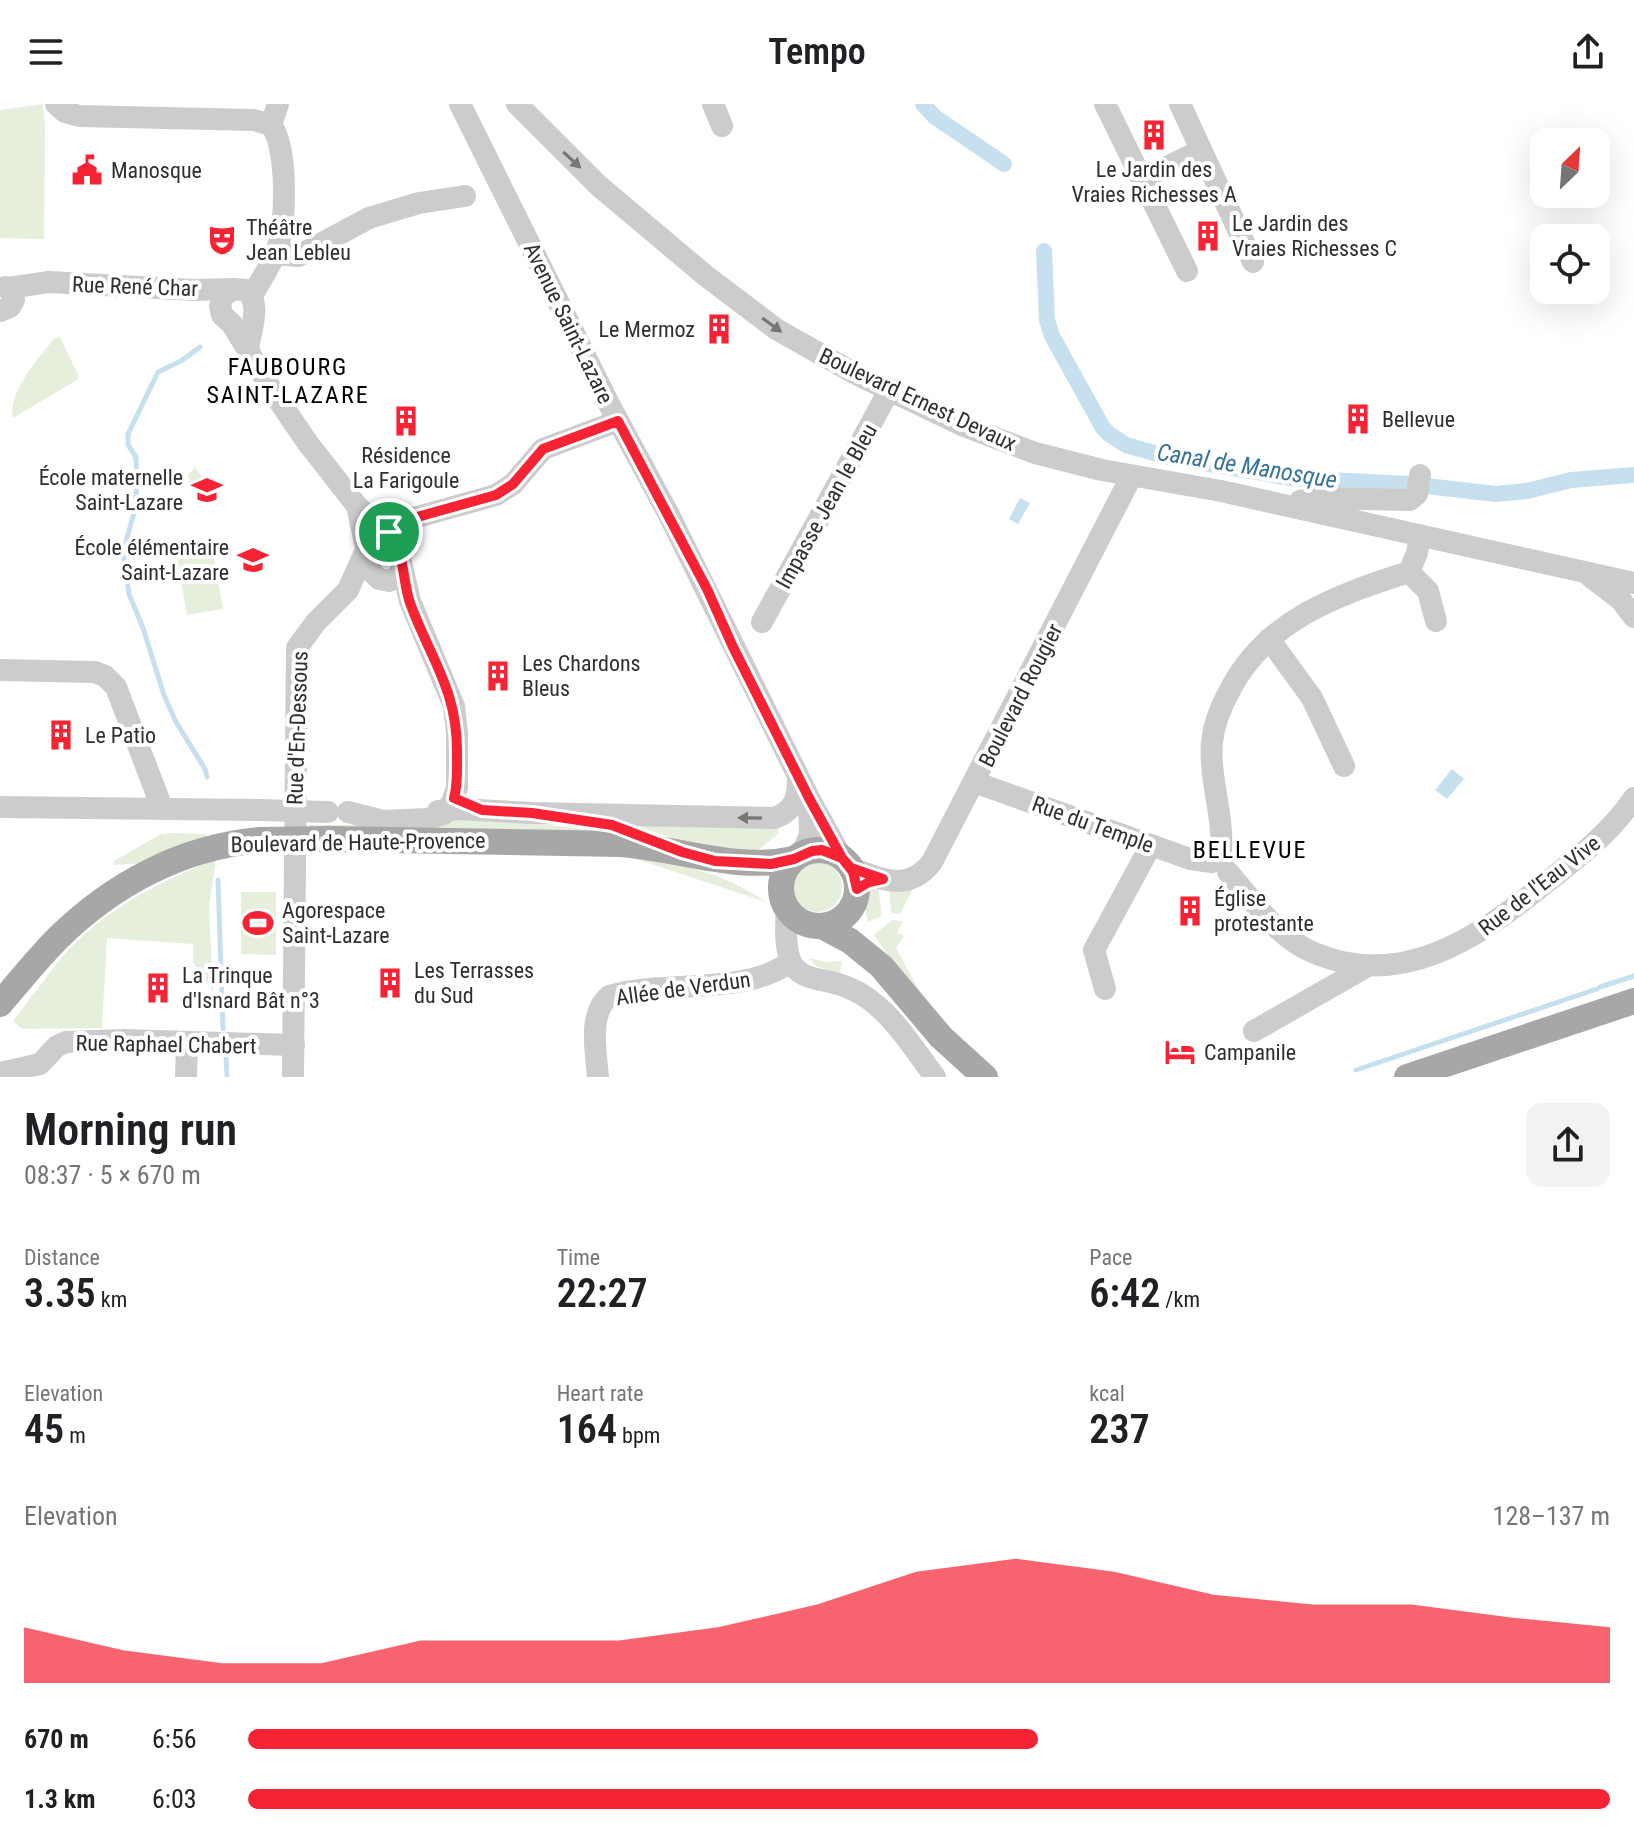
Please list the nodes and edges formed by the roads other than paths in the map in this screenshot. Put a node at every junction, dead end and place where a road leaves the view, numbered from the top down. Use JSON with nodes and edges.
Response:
{"nodes":[{"id":1,"x":56,"y":104,"type":"edge"},
{"id":2,"x":460,"y":104,"type":"edge"},
{"id":3,"x":517,"y":104,"type":"edge"},
{"id":4,"x":713,"y":104,"type":"edge"},
{"id":5,"x":1105,"y":104,"type":"edge"},
{"id":6,"x":1180,"y":104,"type":"edge"},
{"id":7,"x":152,"y":110,"type":"edge"},
{"id":8,"x":275,"y":114,"type":"edge"},
{"id":9,"x":722,"y":126,"type":"dead end"},
{"id":10,"x":1201,"y":150,"type":"junction"},
{"id":11,"x":1141,"y":180,"type":"junction"},
{"id":12,"x":465,"y":196,"type":"dead end"},
{"id":13,"x":276,"y":254,"type":"junction"},
{"id":14,"x":1253,"y":262,"type":"dead end"},
{"id":15,"x":1187,"y":271,"type":"dead end"},
{"id":16,"x":5,"y":301,"type":"edge"},
{"id":17,"x":242,"y":301,"type":"junction"},
{"id":18,"x":890,"y":389,"type":"junction"},
{"id":19,"x":618,"y":421,"type":"junction"},
{"id":20,"x":1131,"y":477,"type":"junction"},
{"id":21,"x":1419,"y":484,"type":"dead end"},
{"id":22,"x":1292,"y":506,"type":"junction"},
{"id":23,"x":1420,"y":535,"type":"junction"},
{"id":24,"x":375,"y":538,"type":"junction"},
{"id":25,"x":1581,"y":570,"type":"junction"},
{"id":26,"x":1409,"y":572,"type":"junction"},
{"id":27,"x":390,"y":576,"type":"junction"},
{"id":28,"x":1634,"y":583,"type":"edge"},
{"id":29,"x":348,"y":590,"type":"junction"},
{"id":30,"x":1634,"y":617,"type":"edge"},
{"id":31,"x":1436,"y":621,"type":"dead end"},
{"id":32,"x":762,"y":622,"type":"dead end"},
{"id":33,"x":1269,"y":639,"type":"junction"},
{"id":34,"x":0,"y":670,"type":"edge"},
{"id":35,"x":1344,"y":766,"type":"dead end"},
{"id":36,"x":798,"y":776,"type":"junction"},
{"id":37,"x":974,"y":782,"type":"junction"},
{"id":38,"x":809,"y":798,"type":"junction"},
{"id":39,"x":1634,"y":798,"type":"edge"},
{"id":40,"x":452,"y":803,"type":"junction"},
{"id":41,"x":0,"y":807,"type":"edge"},
{"id":42,"x":162,"y":808,"type":"junction"},
{"id":43,"x":532,"y":813,"type":"junction"},
{"id":44,"x":1151,"y":845,"type":"junction"},
{"id":45,"x":682,"y":852,"type":"junction"},
{"id":46,"x":798,"y":857,"type":"junction"},
{"id":47,"x":715,"y":861,"type":"junction"},
{"id":48,"x":1220,"y":862,"type":"junction"},
{"id":49,"x":851,"y":880,"type":"junction"},
{"id":50,"x":785,"y":904,"type":"junction"},
{"id":51,"x":817,"y":926,"type":"junction"},
{"id":52,"x":789,"y":958,"type":"junction"},
{"id":53,"x":881,"y":966,"type":"junction"},
{"id":54,"x":1366,"y":967,"type":"junction"},
{"id":55,"x":1105,"y":989,"type":"dead end"},
{"id":56,"x":1634,"y":1001,"type":"edge"},
{"id":57,"x":2,"y":1003,"type":"edge"},
{"id":58,"x":1254,"y":1031,"type":"dead end"},
{"id":59,"x":195,"y":1042,"type":"junction"},
{"id":60,"x":294,"y":1045,"type":"junction"},
{"id":61,"x":0,"y":1073,"type":"edge"},
{"id":62,"x":186,"y":1077,"type":"edge"},
{"id":63,"x":293,"y":1077,"type":"edge"},
{"id":64,"x":598,"y":1077,"type":"edge"},
{"id":65,"x":935,"y":1077,"type":"edge"},
{"id":66,"x":985,"y":1077,"type":"edge"},
{"id":67,"x":1407,"y":1077,"type":"edge"}],
"edges":[{"from":1,"to":7,"type":"street"},
{"from":2,"to":19,"type":"street","name":"Avenue Saint-Lazare"},
{"from":3,"to":18,"type":"street","name":"Boulevard Ernest Devaux","one_way":true},
{"from":4,"to":9,"type":"street"},
{"from":5,"to":11,"type":"street"},
{"from":6,"to":10,"type":"street"},
{"from":7,"to":8,"type":"street"},
{"from":8,"to":13,"type":"street"},
{"from":10,"to":11,"type":"street"},
{"from":10,"to":14,"type":"street"},
{"from":11,"to":15,"type":"street"},
{"from":12,"to":13,"type":"street"},
{"from":13,"to":17,"type":"street"},
{"from":16,"to":17,"type":"street","name":"Rue René Char"},
{"from":17,"to":24,"type":"street"},
{"from":18,"to":20,"type":"street","name":"Boulevard Ernest Devaux"},
{"from":18,"to":32,"type":"street","name":"Impasse Jean le Bleu"},
{"from":19,"to":24,"type":"street"},
{"from":19,"to":36,"type":"street","name":"Avenue Saint-Lazare"},
{"from":20,"to":22,"type":"street","name":"Boulevard Ernest Devaux"},
{"from":20,"to":37,"type":"street","name":"Boulevard Rougier"},
{"from":21,"to":22,"type":"street"},
{"from":22,"to":23,"type":"street","name":"Boulevard Ernest Devaux"},
{"from":23,"to":25,"type":"street","name":"Boulevard Ernest Devaux"},
{"from":23,"to":26,"type":"street"},
{"from":24,"to":27,"type":"street"},
{"from":24,"to":27,"type":"street"},
{"from":24,"to":29,"type":"street","name":"Rue d'En-Dessous"},
{"from":25,"to":28,"type":"street","name":"Boulevard Ernest Devaux"},
{"from":25,"to":30,"type":"street"},
{"from":26,"to":31,"type":"street"},
{"from":26,"to":33,"type":"street"},
{"from":27,"to":29,"type":"street","name":"Rue d'En-Dessous"},
{"from":27,"to":40,"type":"street"},
{"from":29,"to":60,"type":"street","name":"Rue d'En-Dessous"},
{"from":33,"to":35,"type":"street"},
{"from":33,"to":48,"type":"street"},
{"from":34,"to":42,"type":"street"},
{"from":36,"to":38,"type":"street","name":"Avenue Saint-Lazare"},
{"from":36,"to":43,"type":"street","one_way":true},
{"from":37,"to":44,"type":"street","name":"Rue du Temple"},
{"from":37,"to":49,"type":"street","name":"Boulevard Rougier"},
{"from":38,"to":46,"type":"street"},
{"from":38,"to":49,"type":"street","name":"Avenue Saint-Lazare"},
{"from":39,"to":54,"type":"street","name":"Rue de l'Eau Vive"},
{"from":40,"to":42,"type":"street","bridge":true},
{"from":40,"to":43,"type":"street"},
{"from":41,"to":42,"type":"street"},
{"from":43,"to":45,"type":"street"},
{"from":44,"to":48,"type":"street","name":"Rue du Temple"},
{"from":44,"to":55,"type":"street"},
{"from":45,"to":47,"type":"main road","name":"Boulevard de Haute-Provence"},
{"from":45,"to":57,"type":"main road","name":"Boulevard de Haute-Provence","bridge":true},
{"from":46,"to":47,"type":"main road","name":"Boulevard de Haute-Provence"},
{"from":46,"to":49,"type":"main road"},
{"from":46,"to":50,"type":"main road"},
{"from":47,"to":50,"type":"main road","name":"Boulevard de Haute-Provence"},
{"from":48,"to":54,"type":"street","name":"Rue de l'Eau Vive"},
{"from":49,"to":51,"type":"main road"},
{"from":49,"to":53,"type":"main road"},
{"from":50,"to":51,"type":"main road"},
{"from":50,"to":52,"type":"street"},
{"from":51,"to":52,"type":"street"},
{"from":51,"to":53,"type":"main road"},
{"from":52,"to":64,"type":"street","name":"Allée de Verdun"},
{"from":52,"to":65,"type":"street"},
{"from":53,"to":66,"type":"main road"},
{"from":54,"to":58,"type":"street"},
{"from":56,"to":67,"type":"main road"},
{"from":59,"to":60,"type":"street","name":"Rue Raphael Chabert"},
{"from":59,"to":61,"type":"street","name":"Rue Raphael Chabert"},
{"from":59,"to":62,"type":"street"},
{"from":60,"to":63,"type":"street","name":"Rue d'En-Dessous"}]}
